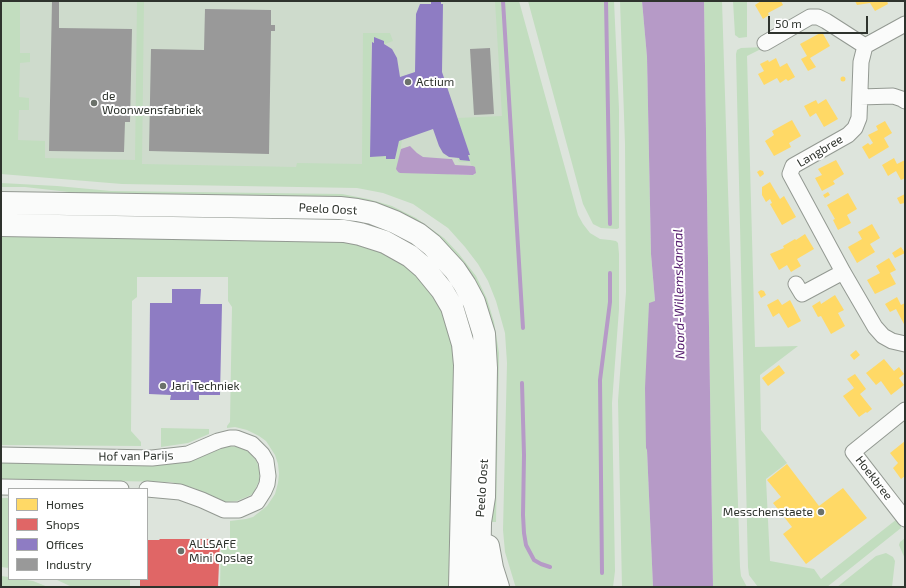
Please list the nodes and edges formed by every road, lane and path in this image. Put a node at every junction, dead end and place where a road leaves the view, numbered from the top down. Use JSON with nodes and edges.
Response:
{"nodes":[{"id":1,"x":905,"y":24,"type":"edge"},
{"id":2,"x":765,"y":43,"type":"dead end"},
{"id":3,"x":865,"y":46,"type":"junction"},
{"id":4,"x":860,"y":97,"type":"junction"},
{"id":5,"x":905,"y":101,"type":"edge"},
{"id":6,"x":1,"y":202,"type":"edge"},
{"id":7,"x":1,"y":226,"type":"edge"},
{"id":8,"x":843,"y":272,"type":"junction"},
{"id":9,"x":796,"y":284,"type":"dead end"},
{"id":10,"x":905,"y":344,"type":"edge"},
{"id":11,"x":905,"y":410,"type":"edge"},
{"id":12,"x":1,"y":455,"type":"edge"},
{"id":13,"x":1,"y":487,"type":"edge"},
{"id":14,"x":61,"y":488,"type":"edge"},
{"id":15,"x":148,"y":489,"type":"edge"},
{"id":16,"x":484,"y":497,"type":"junction"},
{"id":17,"x":905,"y":519,"type":"edge"},
{"id":18,"x":460,"y":587,"type":"edge"},
{"id":19,"x":479,"y":587,"type":"edge"},
{"id":20,"x":498,"y":587,"type":"edge"}],
"edges":[{"from":1,"to":3,"type":"street"},
{"from":2,"to":3,"type":"street"},
{"from":3,"to":4,"type":"street","name":"Langbree"},
{"from":4,"to":5,"type":"street"},
{"from":4,"to":8,"type":"street","name":"Langbree"},
{"from":6,"to":16,"type":"main road","name":"Peelo Oost"},
{"from":7,"to":18,"type":"main road","name":"Peelo Oost"},
{"from":8,"to":9,"type":"street"},
{"from":8,"to":10,"type":"street","name":"Langbree"},
{"from":11,"to":17,"type":"street","name":"Hoekbree"},
{"from":12,"to":15,"type":"street","name":"Hof van Parijs"},
{"from":13,"to":14,"type":"street"},
{"from":16,"to":19,"type":"main road","name":"Peelo Oost"},
{"from":16,"to":20,"type":"main road"}]}
